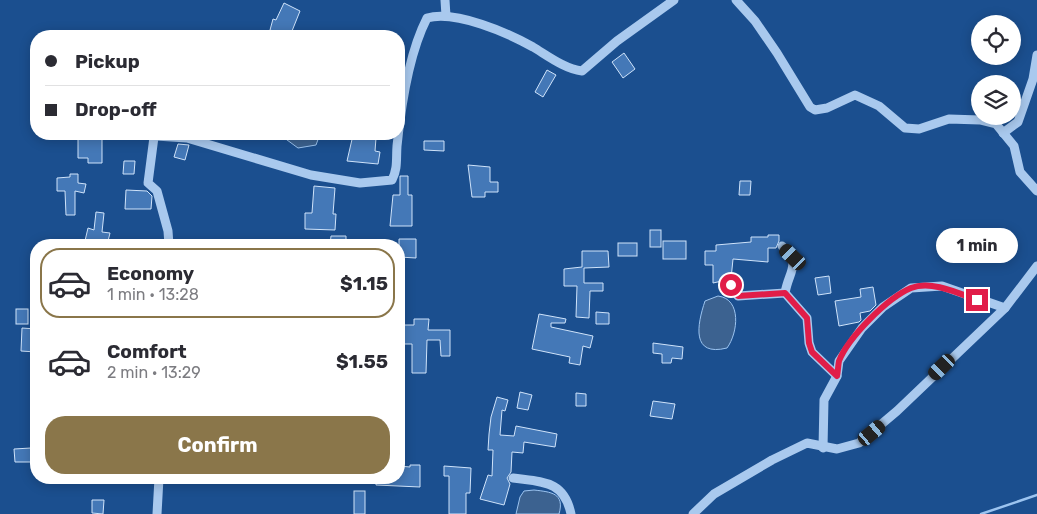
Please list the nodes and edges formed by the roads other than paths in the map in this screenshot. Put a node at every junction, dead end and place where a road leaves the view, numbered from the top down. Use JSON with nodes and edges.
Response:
{"nodes":[{"id":1,"x":445,"y":0,"type":"edge"},
{"id":2,"x":674,"y":0,"type":"edge"},
{"id":3,"x":736,"y":0,"type":"edge"},
{"id":4,"x":446,"y":16,"type":"junction"},
{"id":5,"x":1037,"y":55,"type":"edge"},
{"id":6,"x":405,"y":99,"type":"edge"},
{"id":7,"x":1003,"y":133,"type":"junction"},
{"id":8,"x":154,"y":140,"type":"edge"},
{"id":9,"x":194,"y":140,"type":"edge"},
{"id":10,"x":398,"y":140,"type":"edge"},
{"id":11,"x":1037,"y":191,"type":"edge"},
{"id":12,"x":169,"y":239,"type":"edge"},
{"id":13,"x":782,"y":246,"type":"dead end"},
{"id":14,"x":1037,"y":266,"type":"edge"},
{"id":15,"x":731,"y":285,"type":"dead end"},
{"id":16,"x":785,"y":293,"type":"junction"},
{"id":17,"x":1005,"y":308,"type":"junction"},
{"id":18,"x":837,"y":376,"type":"junction"},
{"id":19,"x":823,"y":448,"type":"junction"},
{"id":20,"x":513,"y":478,"type":"dead end"},
{"id":21,"x":159,"y":484,"type":"edge"},
{"id":22,"x":157,"y":514,"type":"edge"},
{"id":23,"x":571,"y":514,"type":"edge"},
{"id":24,"x":693,"y":514,"type":"edge"}],
"edges":[{"from":1,"to":4,"type":"street"},
{"from":2,"to":4,"type":"street"},
{"from":3,"to":7,"type":"street"},
{"from":4,"to":6,"type":"street"},
{"from":5,"to":7,"type":"street"},
{"from":7,"to":11,"type":"street"},
{"from":8,"to":12,"type":"street"},
{"from":9,"to":10,"type":"street"},
{"from":13,"to":16,"type":"street"},
{"from":14,"to":17,"type":"street"},
{"from":15,"to":16,"type":"street"},
{"from":16,"to":18,"type":"street"},
{"from":17,"to":18,"type":"street"},
{"from":17,"to":19,"type":"street"},
{"from":18,"to":19,"type":"street"},
{"from":19,"to":24,"type":"street"},
{"from":20,"to":23,"type":"street"},
{"from":21,"to":22,"type":"street"}]}
